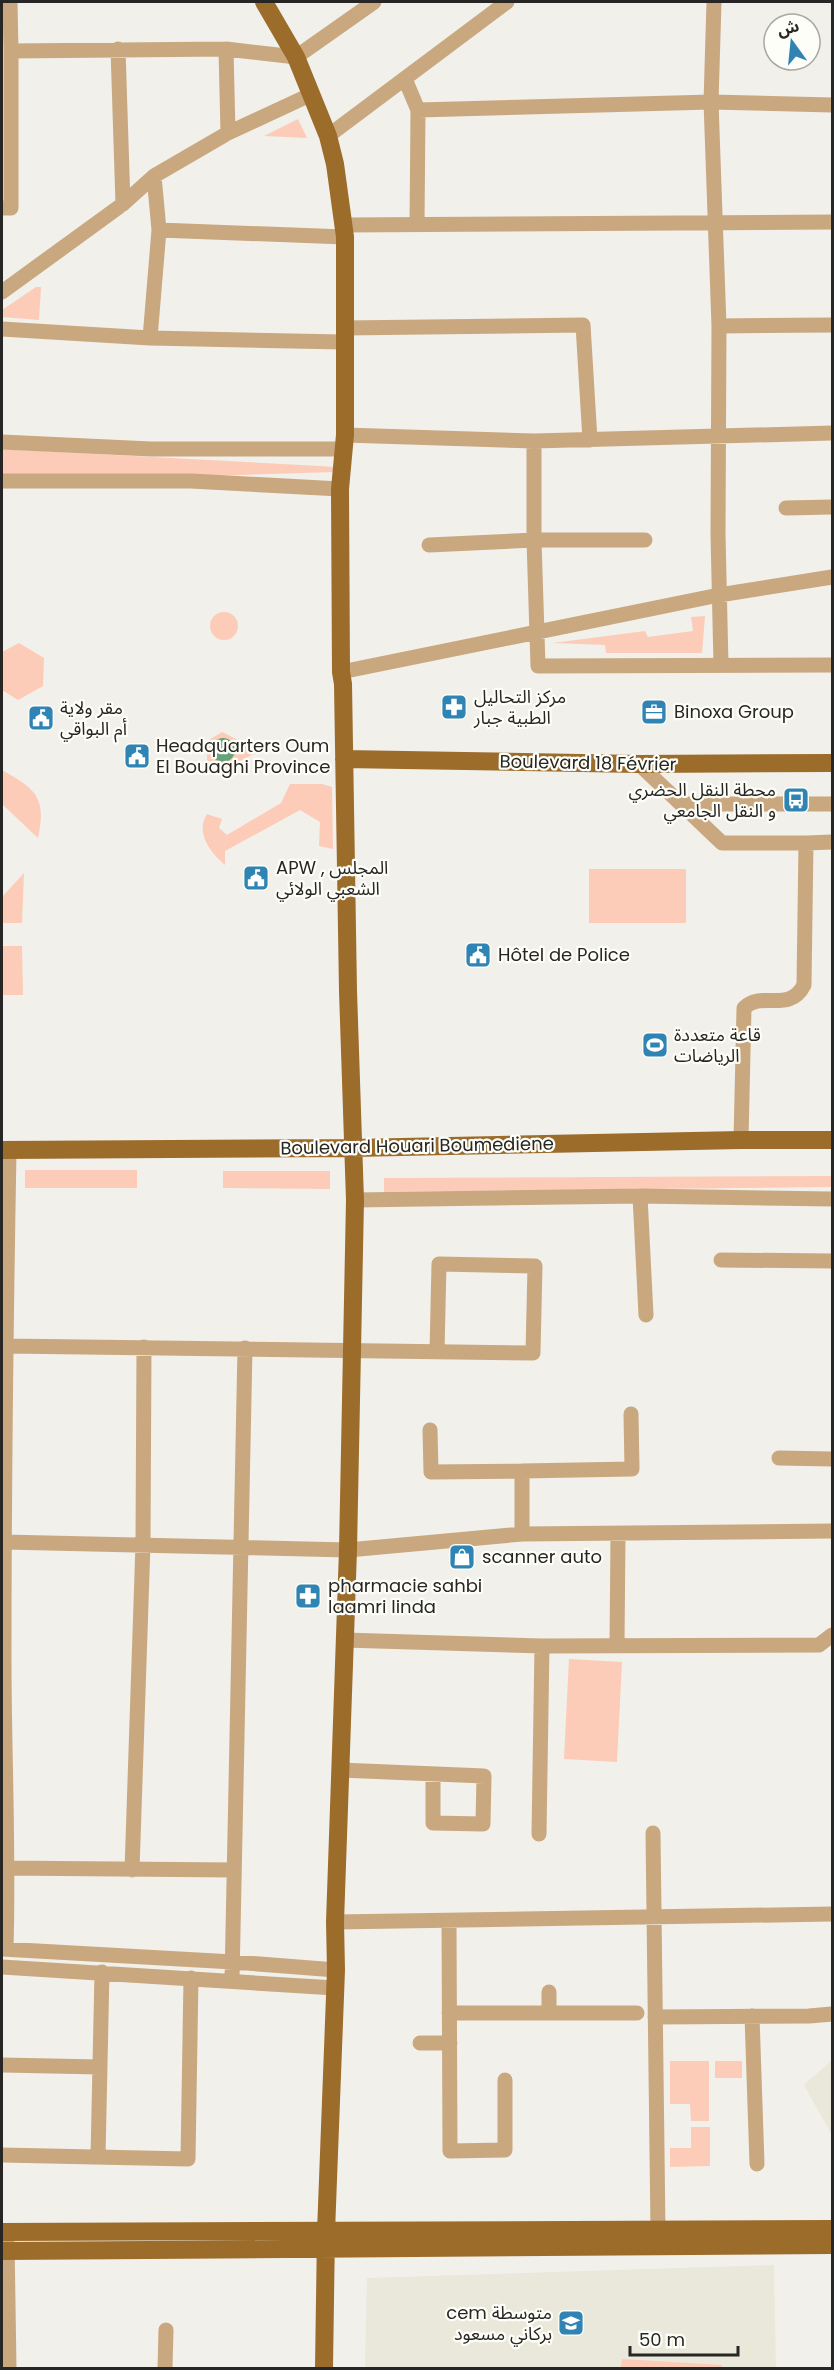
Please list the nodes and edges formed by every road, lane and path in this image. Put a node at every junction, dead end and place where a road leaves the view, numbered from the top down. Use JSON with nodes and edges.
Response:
{"nodes":[{"id":1,"x":10,"y":2,"type":"edge"},
{"id":2,"x":264,"y":2,"type":"edge"},
{"id":3,"x":374,"y":2,"type":"edge"},
{"id":4,"x":507,"y":2,"type":"edge"},
{"id":5,"x":714,"y":2,"type":"edge"},
{"id":6,"x":118,"y":49,"type":"junction"},
{"id":7,"x":226,"y":49,"type":"junction"},
{"id":8,"x":11,"y":51,"type":"junction"},
{"id":9,"x":296,"y":57,"type":"junction"},
{"id":10,"x":405,"y":79,"type":"junction"},
{"id":11,"x":312,"y":94,"type":"junction"},
{"id":12,"x":6,"y":95,"type":"edge"},
{"id":13,"x":711,"y":102,"type":"junction"},
{"id":14,"x":832,"y":105,"type":"edge"},
{"id":15,"x":418,"y":110,"type":"junction"},
{"id":16,"x":228,"y":133,"type":"junction"},
{"id":17,"x":328,"y":136,"type":"junction"},
{"id":18,"x":154,"y":176,"type":"junction"},
{"id":19,"x":123,"y":204,"type":"junction"},
{"id":20,"x":2,"y":208,"type":"edge"},
{"id":21,"x":832,"y":222,"type":"edge"},
{"id":22,"x":714,"y":223,"type":"junction"},
{"id":23,"x":417,"y":225,"type":"junction"},
{"id":24,"x":159,"y":230,"type":"junction"},
{"id":25,"x":344,"y":231,"type":"junction"},
{"id":26,"x":2,"y":292,"type":"edge"},
{"id":27,"x":832,"y":325,"type":"edge"},
{"id":28,"x":719,"y":326,"type":"junction"},
{"id":29,"x":2,"y":329,"type":"edge"},
{"id":30,"x":344,"y":335,"type":"junction"},
{"id":31,"x":150,"y":338,"type":"junction"},
{"id":32,"x":832,"y":433,"type":"edge"},
{"id":33,"x":719,"y":437,"type":"junction"},
{"id":34,"x":590,"y":440,"type":"junction"},
{"id":35,"x":534,"y":441,"type":"junction"},
{"id":36,"x":2,"y":442,"type":"edge"},
{"id":37,"x":344,"y":442,"type":"junction"},
{"id":38,"x":2,"y":481,"type":"edge"},
{"id":39,"x":340,"y":489,"type":"junction"},
{"id":40,"x":832,"y":507,"type":"edge"},
{"id":41,"x":786,"y":508,"type":"dead end"},
{"id":42,"x":534,"y":540,"type":"junction"},
{"id":43,"x":645,"y":540,"type":"dead end"},
{"id":44,"x":429,"y":545,"type":"dead end"},
{"id":45,"x":832,"y":577,"type":"edge"},
{"id":46,"x":719,"y":596,"type":"junction"},
{"id":47,"x":536,"y":634,"type":"junction"},
{"id":48,"x":721,"y":665,"type":"junction"},
{"id":49,"x":832,"y":665,"type":"edge"},
{"id":50,"x":341,"y":672,"type":"junction"},
{"id":51,"x":344,"y":759,"type":"junction"},
{"id":52,"x":832,"y":763,"type":"edge"},
{"id":53,"x":639,"y":764,"type":"junction"},
{"id":54,"x":683,"y":804,"type":"junction"},
{"id":55,"x":832,"y":804,"type":"edge"},
{"id":56,"x":832,"y":842,"type":"edge"},
{"id":57,"x":806,"y":843,"type":"junction"},
{"id":58,"x":741,"y":1140,"type":"junction"},
{"id":59,"x":832,"y":1140,"type":"edge"},
{"id":60,"x":352,"y":1148,"type":"junction"},
{"id":61,"x":5,"y":1150,"type":"edge"},
{"id":62,"x":640,"y":1196,"type":"junction"},
{"id":63,"x":832,"y":1199,"type":"edge"},
{"id":64,"x":355,"y":1200,"type":"junction"},
{"id":65,"x":720,"y":1260,"type":"dead end"},
{"id":66,"x":832,"y":1261,"type":"edge"},
{"id":67,"x":646,"y":1315,"type":"dead end"},
{"id":68,"x":6,"y":1346,"type":"junction"},
{"id":69,"x":144,"y":1347,"type":"junction"},
{"id":70,"x":245,"y":1348,"type":"junction"},
{"id":71,"x":351,"y":1350,"type":"junction"},
{"id":72,"x":437,"y":1352,"type":"junction"},
{"id":73,"x":631,"y":1414,"type":"dead end"},
{"id":74,"x":430,"y":1430,"type":"dead end"},
{"id":75,"x":779,"y":1458,"type":"dead end"},
{"id":76,"x":832,"y":1459,"type":"edge"},
{"id":77,"x":522,"y":1470,"type":"junction"},
{"id":78,"x":832,"y":1531,"type":"edge"},
{"id":79,"x":522,"y":1534,"type":"junction"},
{"id":80,"x":618,"y":1535,"type":"junction"},
{"id":81,"x":4,"y":1542,"type":"junction"},
{"id":82,"x":143,"y":1544,"type":"junction"},
{"id":83,"x":240,"y":1546,"type":"junction"},
{"id":84,"x":348,"y":1550,"type":"junction"},
{"id":85,"x":832,"y":1635,"type":"edge"},
{"id":86,"x":344,"y":1640,"type":"junction"},
{"id":87,"x":617,"y":1645,"type":"junction"},
{"id":88,"x":542,"y":1646,"type":"junction"},
{"id":89,"x":340,"y":1770,"type":"junction"},
{"id":90,"x":434,"y":1775,"type":"junction"},
{"id":91,"x":3,"y":1784,"type":"edge"},
{"id":92,"x":654,"y":1833,"type":"dead end"},
{"id":93,"x":539,"y":1834,"type":"dead end"},
{"id":94,"x":5,"y":1868,"type":"edge"},
{"id":95,"x":132,"y":1870,"type":"junction"},
{"id":96,"x":234,"y":1870,"type":"junction"},
{"id":97,"x":832,"y":1914,"type":"edge"},
{"id":98,"x":654,"y":1917,"type":"junction"},
{"id":99,"x":449,"y":1921,"type":"junction"},
{"id":100,"x":334,"y":1922,"type":"junction"},
{"id":101,"x":4,"y":1949,"type":"edge"},
{"id":102,"x":233,"y":1962,"type":"junction"},
{"id":103,"x":2,"y":1967,"type":"edge"},
{"id":104,"x":102,"y":1972,"type":"junction"},
{"id":105,"x":191,"y":1978,"type":"junction"},
{"id":106,"x":336,"y":1979,"type":"junction"},
{"id":107,"x":232,"y":1980,"type":"junction"},
{"id":108,"x":549,"y":1992,"type":"dead end"},
{"id":109,"x":449,"y":2013,"type":"junction"},
{"id":110,"x":549,"y":2013,"type":"junction"},
{"id":111,"x":637,"y":2013,"type":"dead end"},
{"id":112,"x":832,"y":2014,"type":"edge"},
{"id":113,"x":752,"y":2016,"type":"junction"},
{"id":114,"x":656,"y":2017,"type":"junction"},
{"id":115,"x":420,"y":2043,"type":"dead end"},
{"id":116,"x":450,"y":2043,"type":"junction"},
{"id":117,"x":2,"y":2065,"type":"edge"},
{"id":118,"x":100,"y":2067,"type":"junction"},
{"id":119,"x":505,"y":2080,"type":"dead end"},
{"id":120,"x":2,"y":2156,"type":"edge"},
{"id":121,"x":98,"y":2157,"type":"junction"},
{"id":122,"x":757,"y":2164,"type":"dead end"},
{"id":123,"x":832,"y":2229,"type":"edge"},
{"id":124,"x":658,"y":2230,"type":"junction"},
{"id":125,"x":4,"y":2232,"type":"edge"},
{"id":126,"x":326,"y":2240,"type":"junction"},
{"id":127,"x":832,"y":2245,"type":"edge"},
{"id":128,"x":4,"y":2252,"type":"edge"},
{"id":129,"x":166,"y":2330,"type":"dead end"},
{"id":130,"x":7,"y":2362,"type":"edge"},
{"id":131,"x":165,"y":2368,"type":"edge"},
{"id":132,"x":324,"y":2368,"type":"edge"}],
"edges":[{"from":1,"to":8,"type":"street"},
{"from":2,"to":9,"type":"main road"},
{"from":3,"to":9,"type":"street"},
{"from":4,"to":10,"type":"street"},
{"from":5,"to":13,"type":"street"},
{"from":6,"to":7,"type":"street"},
{"from":6,"to":8,"type":"street"},
{"from":6,"to":19,"type":"street"},
{"from":7,"to":9,"type":"street"},
{"from":7,"to":16,"type":"street"},
{"from":8,"to":12,"type":"street"},
{"from":9,"to":11,"type":"main road"},
{"from":10,"to":15,"type":"street"},
{"from":10,"to":17,"type":"street"},
{"from":11,"to":16,"type":"street"},
{"from":11,"to":17,"type":"main road"},
{"from":12,"to":20,"type":"street"},
{"from":13,"to":14,"type":"street"},
{"from":13,"to":15,"type":"street"},
{"from":13,"to":22,"type":"street"},
{"from":15,"to":23,"type":"street"},
{"from":16,"to":18,"type":"street"},
{"from":17,"to":25,"type":"main road"},
{"from":18,"to":19,"type":"street"},
{"from":18,"to":24,"type":"street"},
{"from":19,"to":26,"type":"street"},
{"from":21,"to":22,"type":"street"},
{"from":22,"to":23,"type":"street"},
{"from":22,"to":28,"type":"street"},
{"from":23,"to":25,"type":"street"},
{"from":24,"to":25,"type":"street"},
{"from":24,"to":31,"type":"street"},
{"from":25,"to":30,"type":"main road"},
{"from":27,"to":28,"type":"street"},
{"from":28,"to":33,"type":"street"},
{"from":29,"to":31,"type":"street"},
{"from":30,"to":31,"type":"street"},
{"from":30,"to":34,"type":"street"},
{"from":30,"to":37,"type":"main road"},
{"from":32,"to":33,"type":"street"},
{"from":33,"to":34,"type":"street"},
{"from":33,"to":46,"type":"street"},
{"from":34,"to":35,"type":"street"},
{"from":35,"to":37,"type":"street"},
{"from":35,"to":42,"type":"street"},
{"from":36,"to":37,"type":"street"},
{"from":37,"to":39,"type":"main road"},
{"from":38,"to":39,"type":"street"},
{"from":39,"to":50,"type":"main road"},
{"from":40,"to":41,"type":"street"},
{"from":42,"to":43,"type":"street"},
{"from":42,"to":44,"type":"street"},
{"from":42,"to":47,"type":"street"},
{"from":45,"to":46,"type":"street"},
{"from":46,"to":47,"type":"street"},
{"from":46,"to":48,"type":"street"},
{"from":47,"to":48,"type":"street"},
{"from":47,"to":50,"type":"street"},
{"from":48,"to":49,"type":"street"},
{"from":50,"to":51,"type":"main road"},
{"from":51,"to":53,"type":"main road","name":"Boulevard 18 Février"},
{"from":51,"to":60,"type":"main road"},
{"from":52,"to":53,"type":"main road","name":"Boulevard 18 Février"},
{"from":53,"to":54,"type":"street"},
{"from":54,"to":55,"type":"street"},
{"from":54,"to":57,"type":"street"},
{"from":56,"to":57,"type":"street"},
{"from":57,"to":58,"type":"street"},
{"from":58,"to":59,"type":"main road","name":"Boulevard Houari Boumediene"},
{"from":58,"to":60,"type":"main road","name":"Boulevard Houari Boumediene"},
{"from":60,"to":61,"type":"main road","name":"Boulevard Houari Boumediene"},
{"from":60,"to":64,"type":"main road"},
{"from":61,"to":68,"type":"street"},
{"from":62,"to":63,"type":"street"},
{"from":62,"to":64,"type":"street"},
{"from":62,"to":67,"type":"street"},
{"from":64,"to":71,"type":"main road"},
{"from":65,"to":66,"type":"street"},
{"from":68,"to":69,"type":"street"},
{"from":68,"to":81,"type":"street"},
{"from":69,"to":70,"type":"street"},
{"from":69,"to":82,"type":"street"},
{"from":70,"to":71,"type":"street"},
{"from":70,"to":83,"type":"street"},
{"from":71,"to":72,"type":"street"},
{"from":71,"to":84,"type":"main road"},
{"from":72,"to":72,"type":"street"},
{"from":73,"to":77,"type":"street"},
{"from":74,"to":77,"type":"street"},
{"from":75,"to":76,"type":"street"},
{"from":77,"to":79,"type":"street"},
{"from":78,"to":80,"type":"street"},
{"from":79,"to":80,"type":"street"},
{"from":79,"to":84,"type":"street"},
{"from":80,"to":87,"type":"street"},
{"from":81,"to":82,"type":"street"},
{"from":81,"to":91,"type":"street"},
{"from":82,"to":83,"type":"street"},
{"from":82,"to":95,"type":"street"},
{"from":83,"to":84,"type":"street"},
{"from":83,"to":96,"type":"street"},
{"from":84,"to":86,"type":"main road"},
{"from":85,"to":87,"type":"street"},
{"from":86,"to":88,"type":"street"},
{"from":86,"to":89,"type":"main road"},
{"from":87,"to":88,"type":"street"},
{"from":88,"to":93,"type":"street"},
{"from":89,"to":90,"type":"street"},
{"from":89,"to":100,"type":"main road"},
{"from":90,"to":90,"type":"street"},
{"from":91,"to":94,"type":"street"},
{"from":92,"to":98,"type":"street"},
{"from":94,"to":95,"type":"street"},
{"from":94,"to":101,"type":"street"},
{"from":95,"to":96,"type":"street"},
{"from":96,"to":102,"type":"street"},
{"from":97,"to":98,"type":"street"},
{"from":98,"to":99,"type":"street"},
{"from":98,"to":114,"type":"street"},
{"from":99,"to":100,"type":"street"},
{"from":99,"to":109,"type":"street"},
{"from":100,"to":106,"type":"main road"},
{"from":101,"to":102,"type":"street"},
{"from":102,"to":106,"type":"street"},
{"from":102,"to":107,"type":"street"},
{"from":103,"to":104,"type":"street"},
{"from":104,"to":105,"type":"street"},
{"from":104,"to":118,"type":"street"},
{"from":105,"to":107,"type":"street"},
{"from":105,"to":121,"type":"street"},
{"from":106,"to":107,"type":"street"},
{"from":106,"to":126,"type":"main road"},
{"from":108,"to":110,"type":"street"},
{"from":109,"to":110,"type":"street"},
{"from":109,"to":116,"type":"street"},
{"from":110,"to":111,"type":"street"},
{"from":112,"to":113,"type":"street"},
{"from":113,"to":114,"type":"street"},
{"from":113,"to":122,"type":"street"},
{"from":114,"to":124,"type":"street"},
{"from":115,"to":116,"type":"street"},
{"from":116,"to":119,"type":"street"},
{"from":117,"to":118,"type":"street"},
{"from":118,"to":121,"type":"street"},
{"from":120,"to":121,"type":"street"},
{"from":123,"to":124,"type":"main road"},
{"from":124,"to":126,"type":"main road"},
{"from":125,"to":126,"type":"main road"},
{"from":125,"to":128,"type":"street"},
{"from":126,"to":127,"type":"main road"},
{"from":126,"to":128,"type":"main road"},
{"from":126,"to":132,"type":"main road"},
{"from":128,"to":130,"type":"street"},
{"from":129,"to":131,"type":"street"}]}
